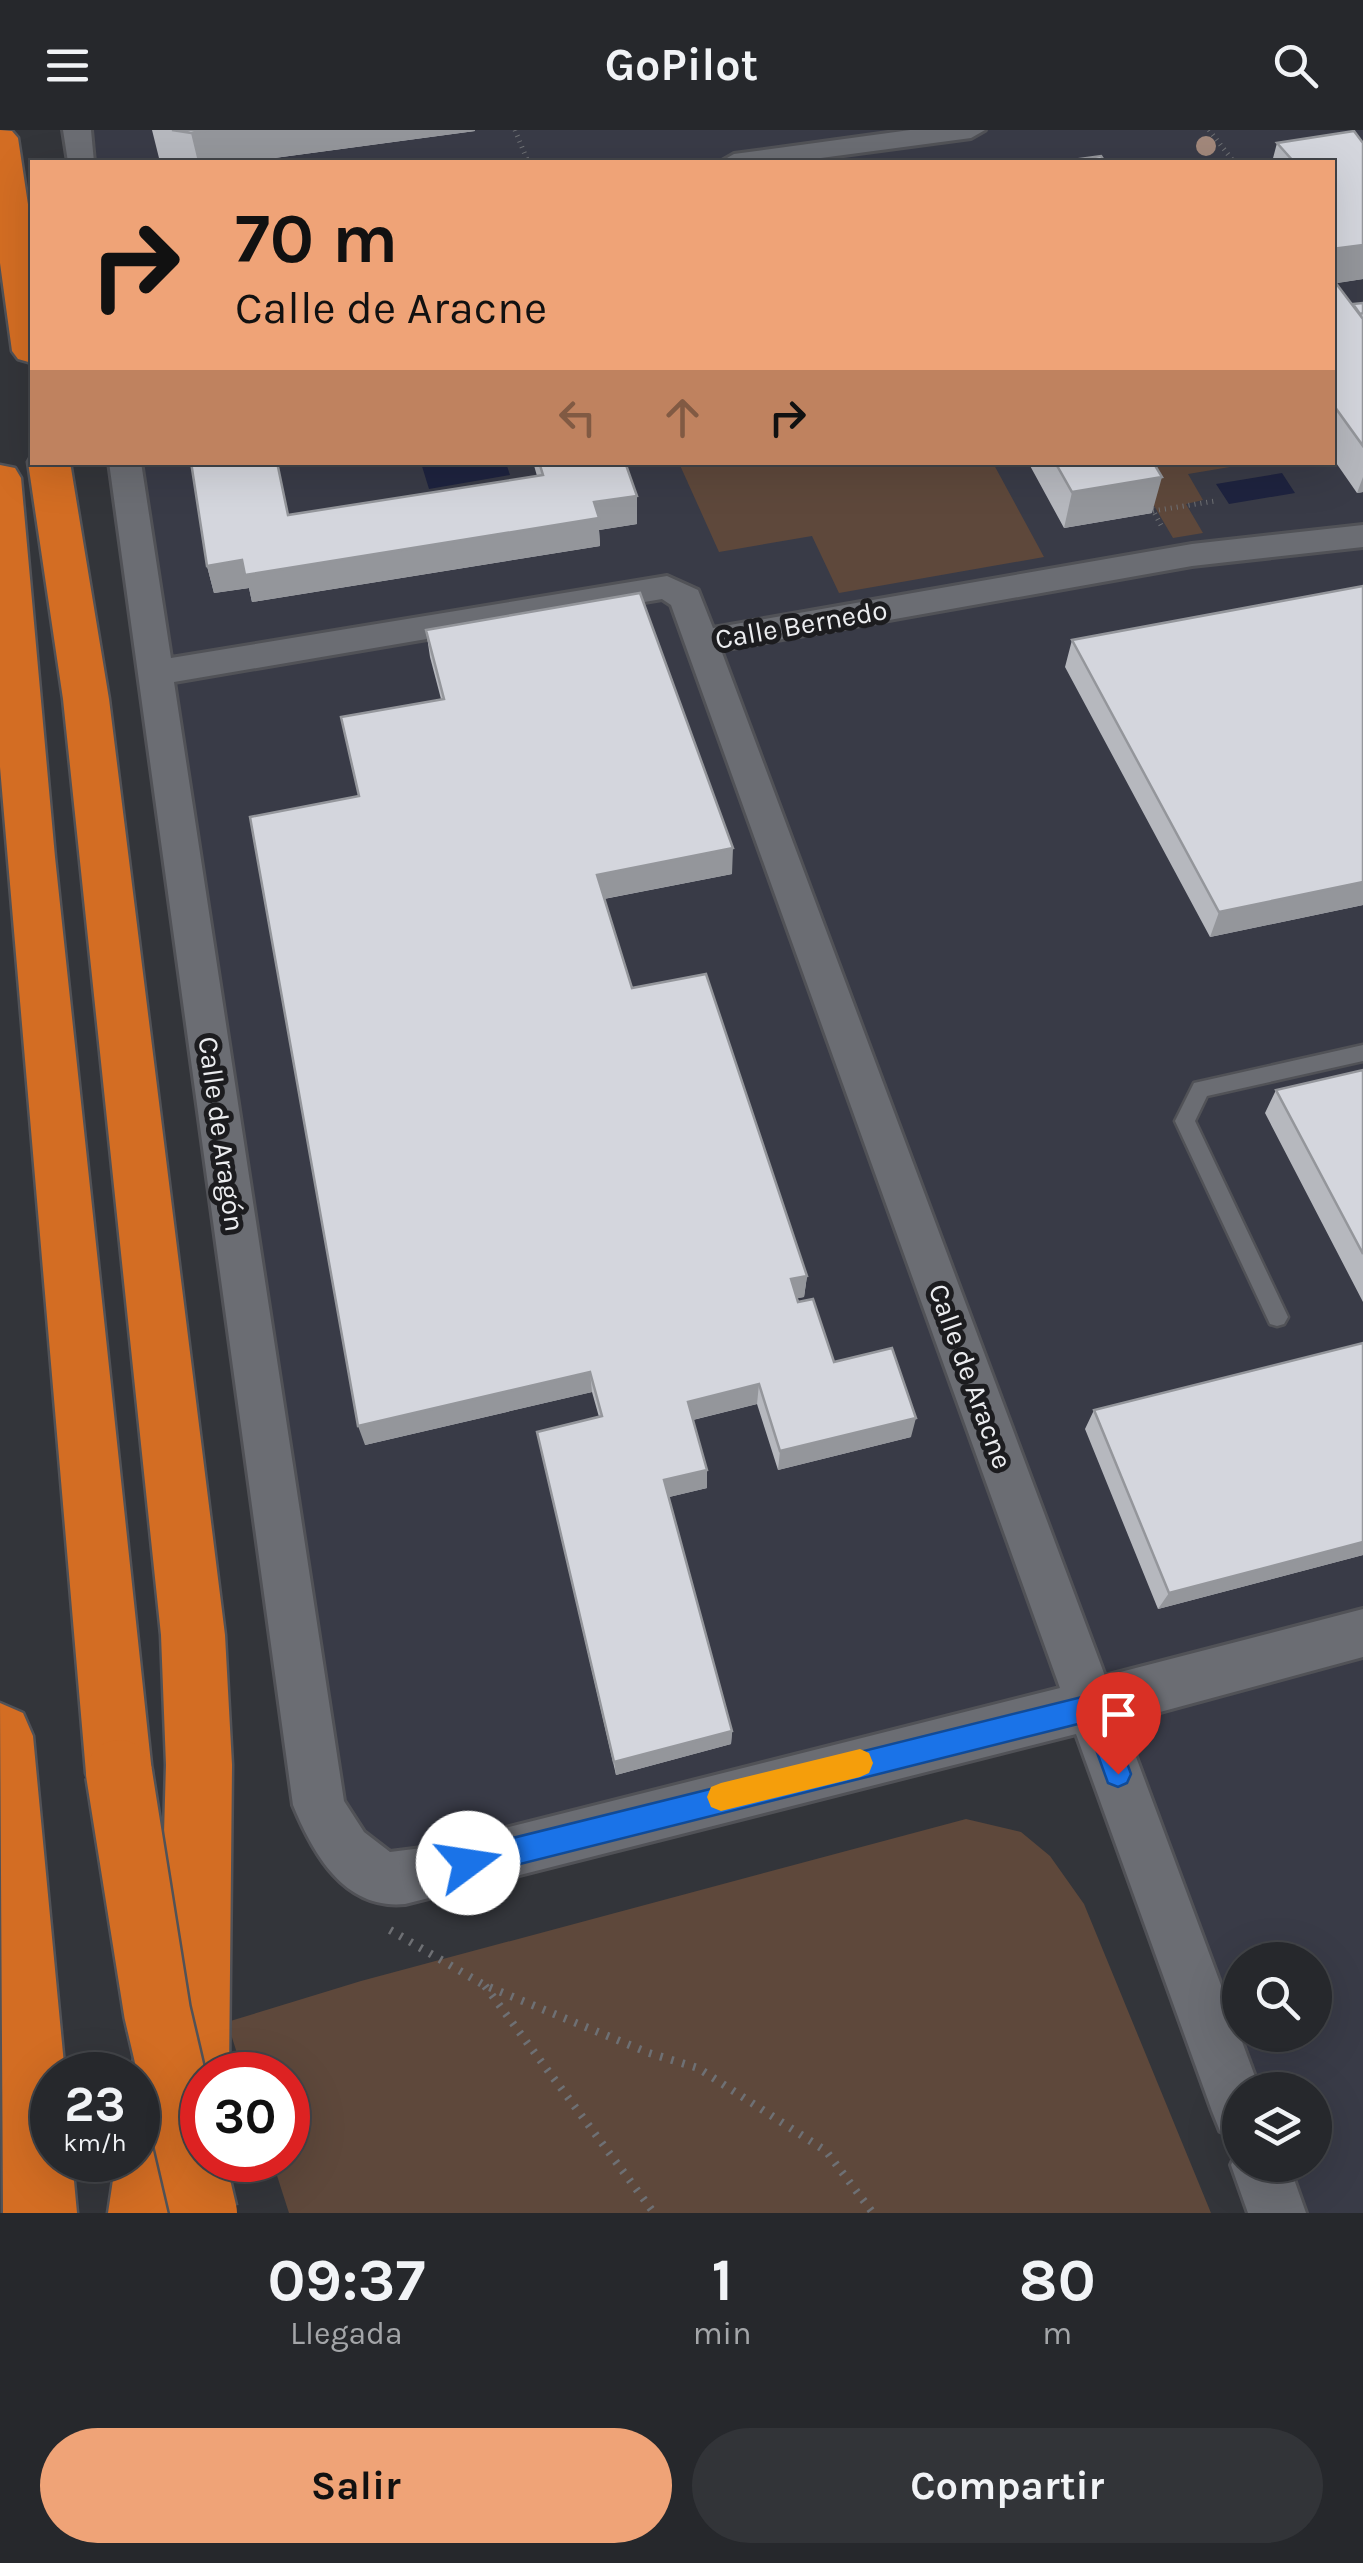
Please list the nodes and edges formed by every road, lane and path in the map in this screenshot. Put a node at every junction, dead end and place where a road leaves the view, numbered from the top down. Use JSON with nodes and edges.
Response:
{"nodes":[{"id":1,"x":77,"y":130,"type":"edge"},
{"id":2,"x":515,"y":130,"type":"edge"},
{"id":3,"x":970,"y":130,"type":"edge"},
{"id":4,"x":1209,"y":130,"type":"edge"},
{"id":5,"x":0,"y":138,"type":"edge"},
{"id":6,"x":81,"y":160,"type":"edge"},
{"id":7,"x":527,"y":160,"type":"edge"},
{"id":8,"x":749,"y":160,"type":"edge"},
{"id":9,"x":1232,"y":160,"type":"edge"},
{"id":10,"x":30,"y":338,"type":"edge"},
{"id":11,"x":50,"y":465,"type":"edge"},
{"id":12,"x":124,"y":465,"type":"edge"},
{"id":13,"x":0,"y":478,"type":"edge"},
{"id":14,"x":1144,"y":495,"type":"edge"},
{"id":15,"x":1215,"y":501,"type":"dead end"},
{"id":16,"x":1154,"y":512,"type":"junction"},
{"id":17,"x":1166,"y":532,"type":"edge"},
{"id":18,"x":1363,"y":536,"type":"edge"},
{"id":19,"x":701,"y":642,"type":"junction"},
{"id":20,"x":0,"y":670,"type":"edge"},
{"id":21,"x":154,"y":673,"type":"junction"},
{"id":22,"x":31,"y":857,"type":"junction"},
{"id":23,"x":1363,"y":1053,"type":"edge"},
{"id":24,"x":1277,"y":1316,"type":"dead end"},
{"id":25,"x":1363,"y":1633,"type":"edge"},
{"id":26,"x":1094,"y":1707,"type":"junction"},
{"id":27,"x":0,"y":1736,"type":"edge"},
{"id":28,"x":194,"y":1869,"type":"junction"},
{"id":29,"x":382,"y":1925,"type":"dead end"},
{"id":30,"x":484,"y":1985,"type":"junction"},
{"id":31,"x":1226,"y":2072,"type":"edge"},
{"id":32,"x":1266,"y":2182,"type":"edge"},
{"id":33,"x":40,"y":2213,"type":"edge"},
{"id":34,"x":145,"y":2213,"type":"edge"},
{"id":35,"x":186,"y":2213,"type":"edge"},
{"id":36,"x":204,"y":2213,"type":"edge"},
{"id":37,"x":654,"y":2213,"type":"edge"},
{"id":38,"x":873,"y":2213,"type":"edge"},
{"id":39,"x":1277,"y":2213,"type":"edge"}],
"edges":[{"from":1,"to":6,"type":"street"},
{"from":2,"to":7,"type":"path"},
{"from":3,"to":8,"type":"street"},
{"from":4,"to":9,"type":"path"},
{"from":5,"to":10,"type":"highway"},
{"from":11,"to":28,"type":"highway"},
{"from":12,"to":21,"type":"street","name":"Calle de Aragón"},
{"from":13,"to":22,"type":"highway"},
{"from":14,"to":16,"type":"path"},
{"from":15,"to":16,"type":"path"},
{"from":16,"to":17,"type":"path"},
{"from":18,"to":19,"type":"street","name":"Calle Bernedo"},
{"from":19,"to":21,"type":"street","name":"Calle Bernedo"},
{"from":19,"to":26,"type":"street","name":"Calle de Aracne"},
{"from":20,"to":22,"type":"highway"},
{"from":21,"to":26,"type":"street","name":"Calle de Aragón"},
{"from":22,"to":36,"type":"highway","bridge":true},
{"from":23,"to":24,"type":"lane"},
{"from":25,"to":26,"type":"street"},
{"from":26,"to":31,"type":"street","name":"Calle de Aracne"},
{"from":27,"to":33,"type":"highway"},
{"from":28,"to":34,"type":"highway"},
{"from":28,"to":35,"type":"highway"},
{"from":29,"to":30,"type":"path"},
{"from":30,"to":37,"type":"path"},
{"from":30,"to":38,"type":"path"},
{"from":32,"to":39,"type":"street"}]}
